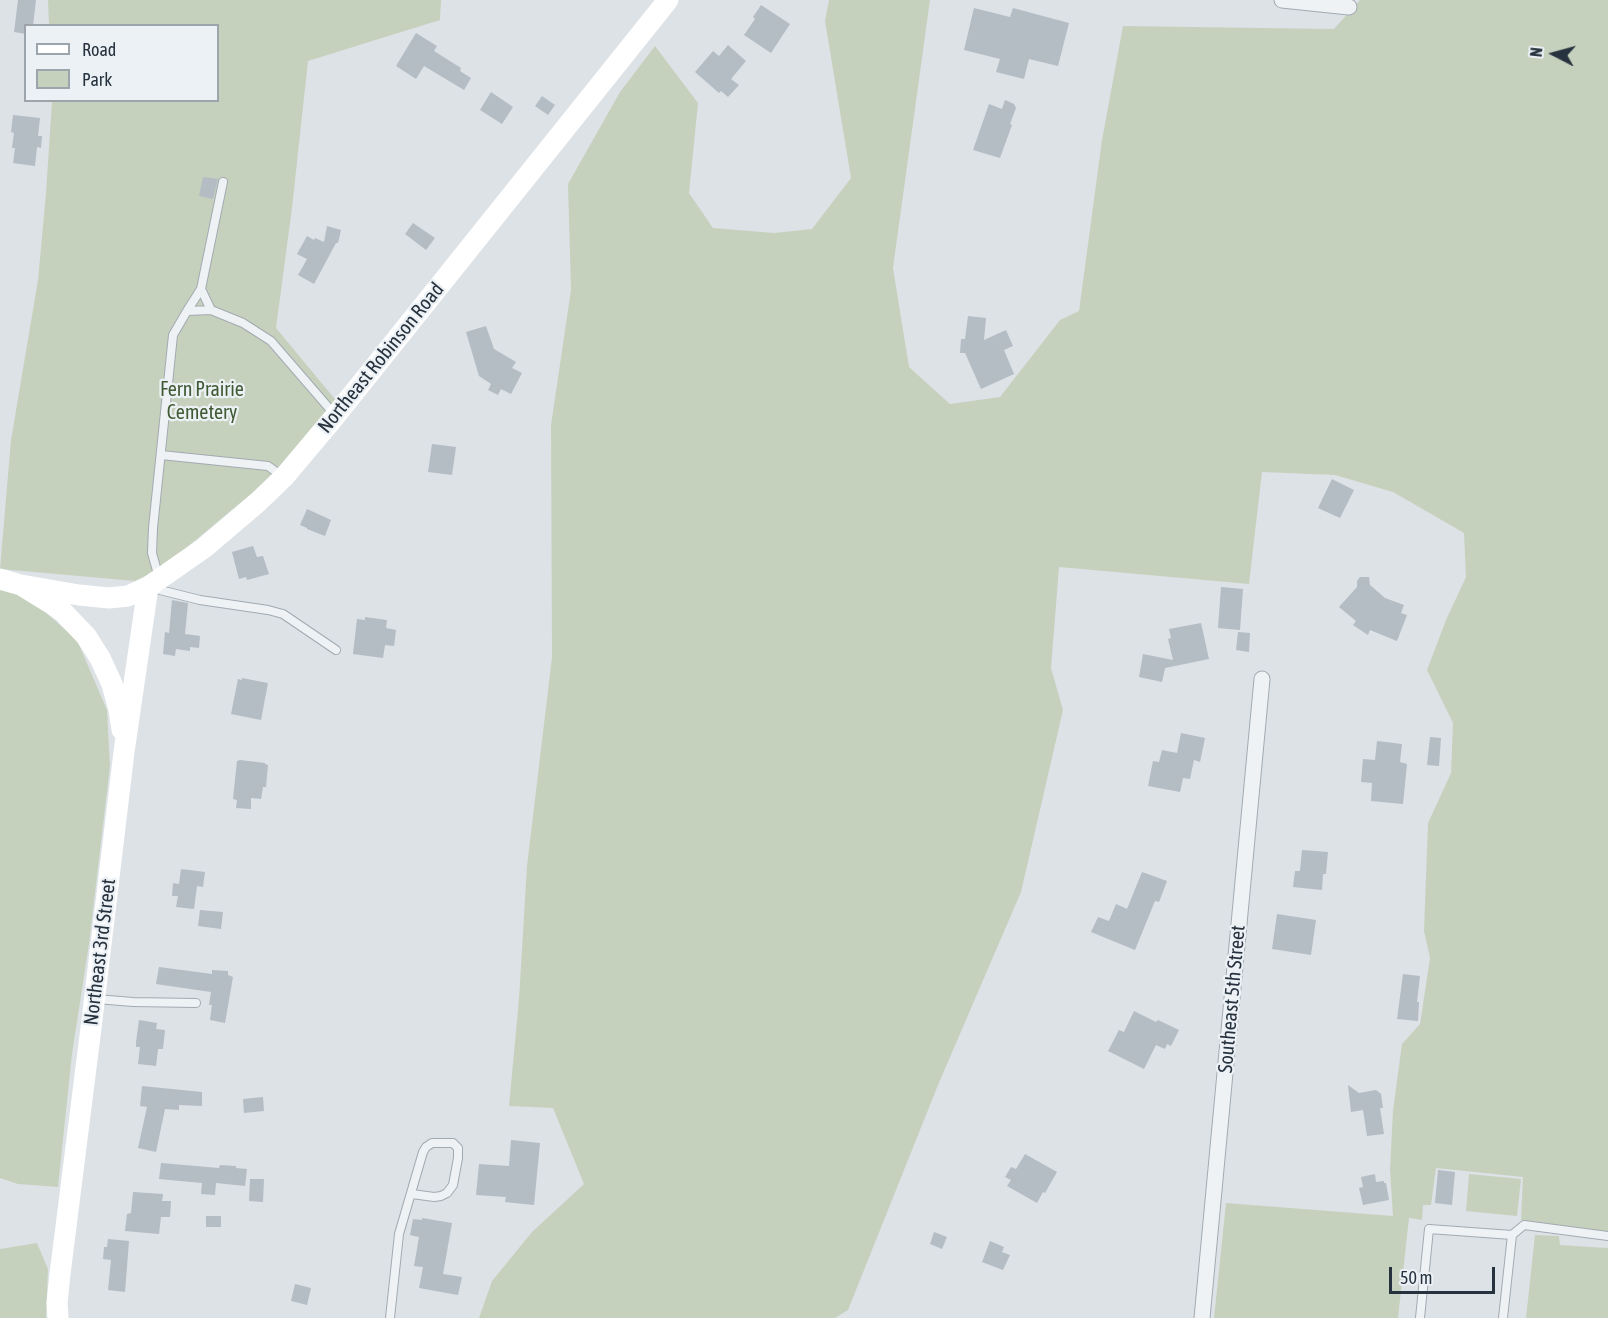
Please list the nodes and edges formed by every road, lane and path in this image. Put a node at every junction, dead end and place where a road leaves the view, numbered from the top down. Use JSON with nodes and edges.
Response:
{"nodes":[{"id":1,"x":668,"y":0,"type":"edge"},
{"id":2,"x":1282,"y":0,"type":"edge"},
{"id":3,"x":1349,"y":7,"type":"dead end"},
{"id":4,"x":223,"y":182,"type":"dead end"},
{"id":5,"x":201,"y":289,"type":"junction"},
{"id":6,"x":211,"y":310,"type":"junction"},
{"id":7,"x":187,"y":311,"type":"junction"},
{"id":8,"x":336,"y":415,"type":"junction"},
{"id":9,"x":161,"y":455,"type":"junction"},
{"id":10,"x":284,"y":477,"type":"junction"},
{"id":11,"x":0,"y":579,"type":"edge"},
{"id":12,"x":153,"y":583,"type":"junction"},
{"id":13,"x":21,"y":585,"type":"junction"},
{"id":14,"x":336,"y":650,"type":"dead end"},
{"id":15,"x":1262,"y":679,"type":"dead end"},
{"id":16,"x":124,"y":699,"type":"junction"},
{"id":17,"x":95,"y":998,"type":"junction"},
{"id":18,"x":196,"y":1003,"type":"dead end"},
{"id":19,"x":412,"y":1194,"type":"junction"},
{"id":20,"x":1512,"y":1235,"type":"junction"},
{"id":21,"x":1608,"y":1236,"type":"edge"},
{"id":22,"x":58,"y":1318,"type":"edge"},
{"id":23,"x":390,"y":1318,"type":"edge"},
{"id":24,"x":1202,"y":1318,"type":"edge"},
{"id":25,"x":1420,"y":1318,"type":"edge"},
{"id":26,"x":1503,"y":1318,"type":"edge"}],
"edges":[{"from":1,"to":8,"type":"street","name":"Northeast Robinson Road"},
{"from":2,"to":3,"type":"street"},
{"from":4,"to":5,"type":"lane"},
{"from":5,"to":6,"type":"lane"},
{"from":5,"to":7,"type":"lane"},
{"from":6,"to":7,"type":"lane"},
{"from":6,"to":8,"type":"lane"},
{"from":7,"to":9,"type":"lane"},
{"from":8,"to":10,"type":"street","name":"Northeast Robinson Road"},
{"from":9,"to":10,"type":"lane"},
{"from":9,"to":12,"type":"lane"},
{"from":10,"to":12,"type":"street","name":"Northeast Robinson Road"},
{"from":11,"to":13,"type":"street"},
{"from":12,"to":13,"type":"street","name":"Northeast Robinson Road"},
{"from":12,"to":14,"type":"lane"},
{"from":12,"to":16,"type":"street","name":"Northeast 3rd Street"},
{"from":13,"to":16,"type":"street"},
{"from":15,"to":24,"type":"street","name":"Southeast 5th Street"},
{"from":16,"to":17,"type":"street","name":"Northeast 3rd Street"},
{"from":17,"to":18,"type":"lane"},
{"from":17,"to":22,"type":"street","name":"Northeast 3rd Street"},
{"from":19,"to":19,"type":"lane"},
{"from":19,"to":23,"type":"lane"},
{"from":20,"to":21,"type":"lane"},
{"from":20,"to":25,"type":"lane"},
{"from":20,"to":26,"type":"lane"}]}
